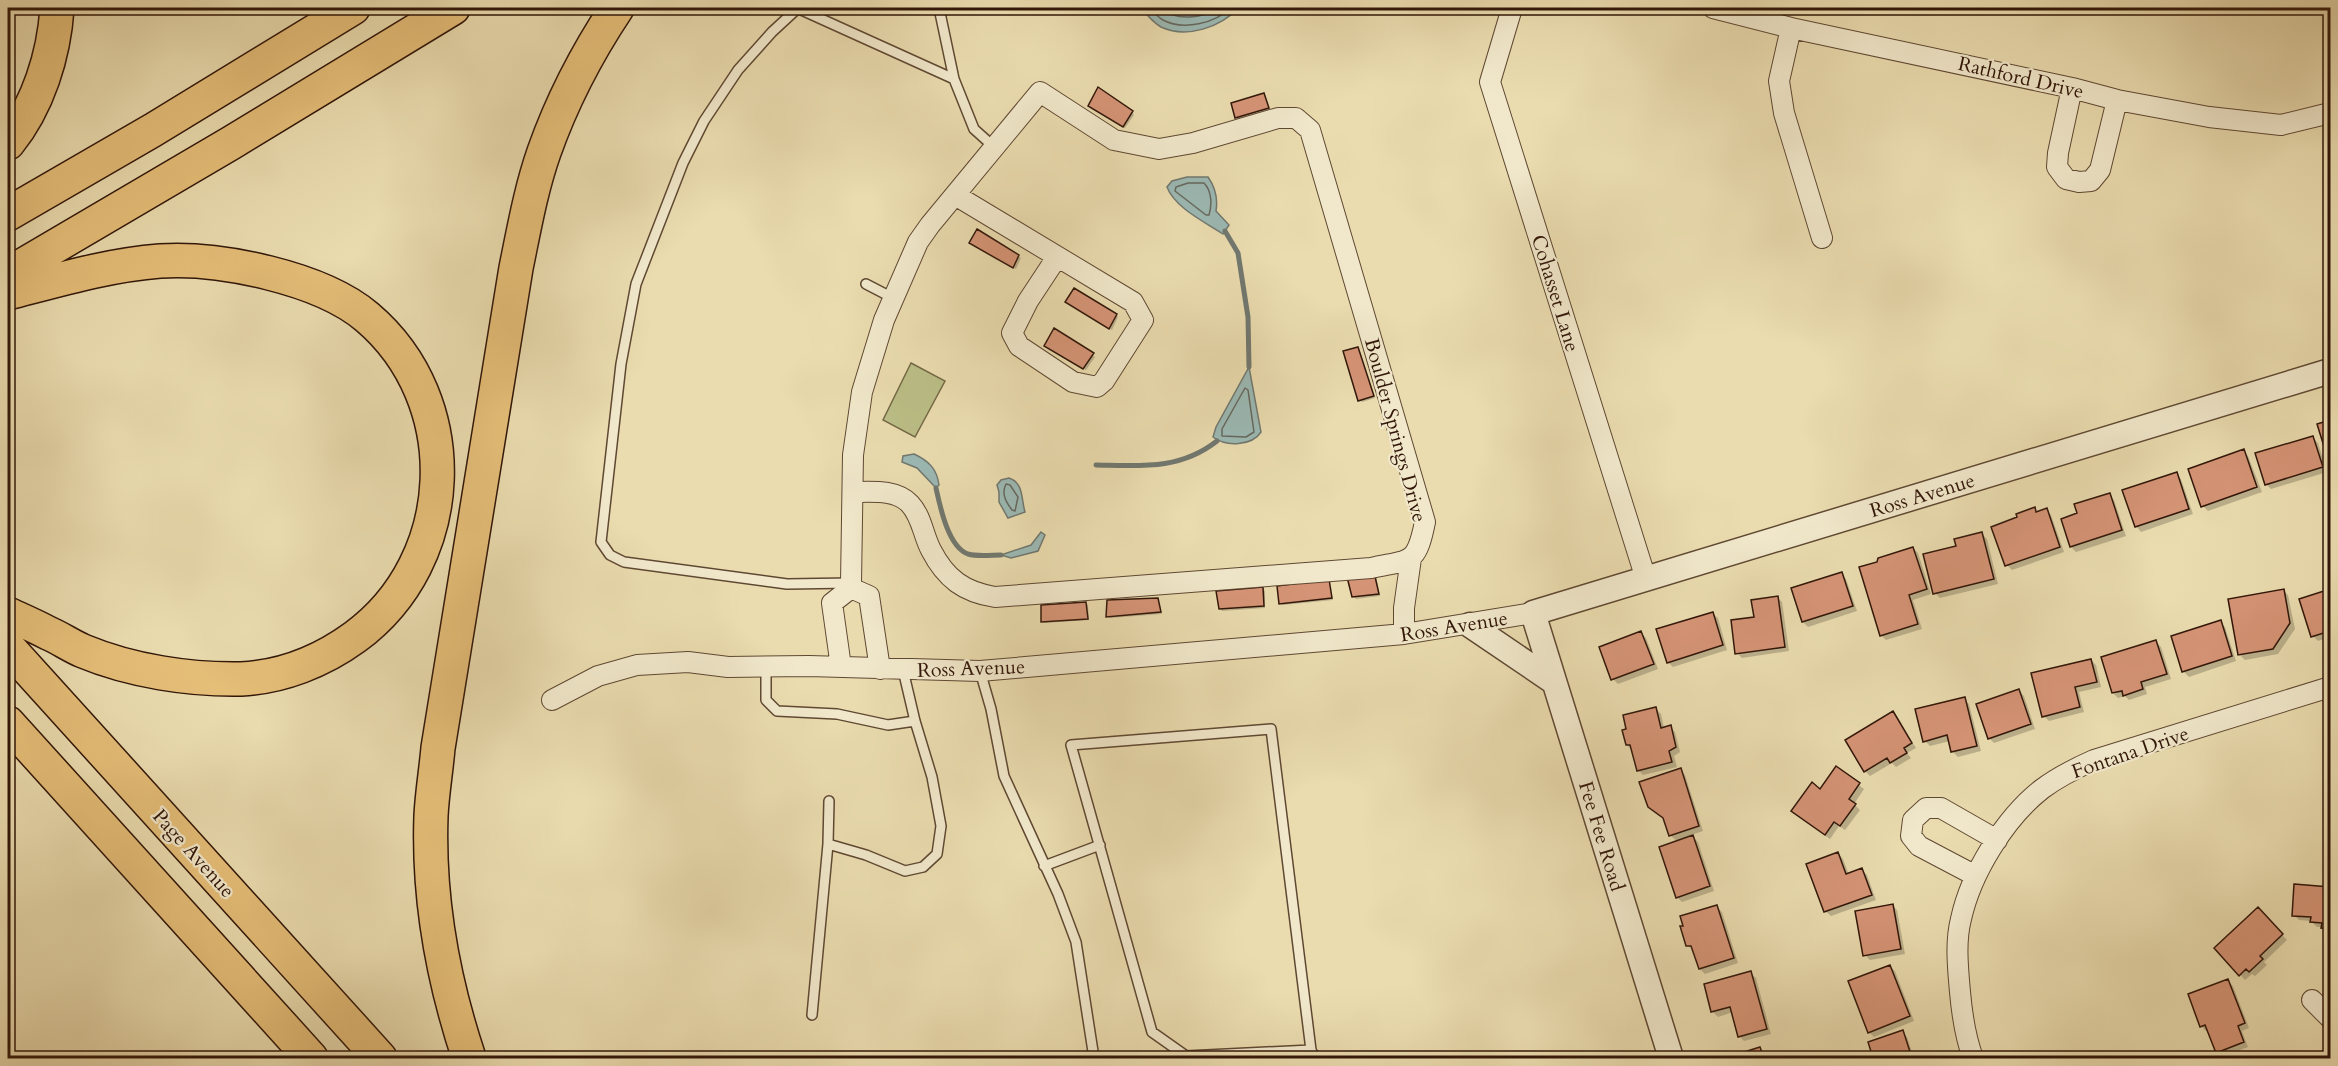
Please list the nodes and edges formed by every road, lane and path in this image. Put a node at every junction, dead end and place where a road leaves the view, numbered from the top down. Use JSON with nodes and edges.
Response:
{"nodes":[{"id":1,"x":57,"y":8,"type":"edge"},
{"id":2,"x":353,"y":8,"type":"edge"},
{"id":3,"x":453,"y":8,"type":"edge"},
{"id":4,"x":617,"y":8,"type":"edge"},
{"id":5,"x":798,"y":8,"type":"edge"},
{"id":6,"x":939,"y":8,"type":"edge"},
{"id":7,"x":1512,"y":8,"type":"edge"},
{"id":8,"x":1713,"y":8,"type":"edge"},
{"id":9,"x":1791,"y":28,"type":"junction"},
{"id":10,"x":954,"y":79,"type":"junction"},
{"id":11,"x":2072,"y":88,"type":"junction"},
{"id":12,"x":2117,"y":100,"type":"junction"},
{"id":13,"x":2331,"y":113,"type":"edge"},
{"id":14,"x":8,"y":143,"type":"edge"},
{"id":15,"x":994,"y":147,"type":"junction"},
{"id":16,"x":955,"y":195,"type":"junction"},
{"id":17,"x":8,"y":214,"type":"edge"},
{"id":18,"x":1822,"y":238,"type":"dead end"},
{"id":19,"x":1057,"y":257,"type":"junction"},
{"id":20,"x":8,"y":274,"type":"edge"},
{"id":21,"x":866,"y":284,"type":"dead end"},
{"id":22,"x":8,"y":293,"type":"edge"},
{"id":23,"x":894,"y":298,"type":"junction"},
{"id":24,"x":2331,"y":371,"type":"edge"},
{"id":25,"x":852,"y":492,"type":"junction"},
{"id":26,"x":1411,"y":558,"type":"junction"},
{"id":27,"x":1646,"y":579,"type":"junction"},
{"id":28,"x":851,"y":586,"type":"junction"},
{"id":29,"x":1533,"y":613,"type":"junction"},
{"id":30,"x":8,"y":614,"type":"edge"},
{"id":31,"x":1470,"y":625,"type":"junction"},
{"id":32,"x":1404,"y":634,"type":"junction"},
{"id":33,"x":8,"y":647,"type":"edge"},
{"id":34,"x":766,"y":666,"type":"junction"},
{"id":35,"x":841,"y":667,"type":"junction"},
{"id":36,"x":880,"y":669,"type":"junction"},
{"id":37,"x":903,"y":670,"type":"junction"},
{"id":38,"x":980,"y":671,"type":"junction"},
{"id":39,"x":1554,"y":682,"type":"junction"},
{"id":40,"x":2331,"y":687,"type":"edge"},
{"id":41,"x":552,"y":700,"type":"dead end"},
{"id":42,"x":915,"y":722,"type":"junction"},
{"id":43,"x":8,"y":723,"type":"edge"},
{"id":44,"x":829,"y":801,"type":"dead end"},
{"id":45,"x":1997,"y":840,"type":"junction"},
{"id":46,"x":828,"y":844,"type":"junction"},
{"id":47,"x":1100,"y":845,"type":"junction"},
{"id":48,"x":1044,"y":866,"type":"junction"},
{"id":49,"x":1976,"y":876,"type":"junction"},
{"id":50,"x":2312,"y":1000,"type":"dead end"},
{"id":51,"x":812,"y":1015,"type":"dead end"},
{"id":52,"x":2331,"y":1018,"type":"edge"},
{"id":53,"x":1313,"y":1054,"type":"edge"},
{"id":54,"x":311,"y":1059,"type":"edge"},
{"id":55,"x":380,"y":1059,"type":"edge"},
{"id":56,"x":469,"y":1059,"type":"edge"},
{"id":57,"x":1094,"y":1059,"type":"edge"},
{"id":58,"x":1671,"y":1059,"type":"edge"},
{"id":59,"x":1973,"y":1059,"type":"edge"}],
"edges":[{"from":1,"to":14,"type":"highway"},
{"from":2,"to":17,"type":"highway"},
{"from":3,"to":20,"type":"highway"},
{"from":4,"to":56,"type":"highway"},
{"from":5,"to":10,"type":"lane"},
{"from":5,"to":28,"type":"lane"},
{"from":6,"to":10,"type":"lane"},
{"from":7,"to":27,"type":"street","name":"Cohasset Lane"},
{"from":8,"to":9,"type":"street","name":"Rathford Drive"},
{"from":9,"to":11,"type":"street","name":"Rathford Drive"},
{"from":9,"to":18,"type":"street"},
{"from":10,"to":15,"type":"lane"},
{"from":11,"to":12,"type":"street","name":"Rathford Drive"},
{"from":11,"to":12,"type":"street"},
{"from":12,"to":13,"type":"street","name":"Rathford Drive"},
{"from":15,"to":16,"type":"street"},
{"from":15,"to":26,"type":"street","name":"Boulder Springs Drive"},
{"from":16,"to":19,"type":"street"},
{"from":16,"to":23,"type":"street"},
{"from":19,"to":19,"type":"street"},
{"from":21,"to":23,"type":"lane"},
{"from":22,"to":30,"type":"highway"},
{"from":23,"to":25,"type":"street"},
{"from":24,"to":27,"type":"street","name":"Ross Avenue"},
{"from":25,"to":26,"type":"street"},
{"from":25,"to":28,"type":"street"},
{"from":26,"to":32,"type":"street","name":"Boulder Springs Drive"},
{"from":27,"to":29,"type":"street","name":"Ross Avenue"},
{"from":28,"to":35,"type":"street"},
{"from":28,"to":36,"type":"street"},
{"from":29,"to":31,"type":"street","name":"Ross Avenue"},
{"from":29,"to":39,"type":"street","name":"Fee Fee Road"},
{"from":31,"to":32,"type":"street","name":"Ross Avenue"},
{"from":31,"to":39,"type":"street"},
{"from":32,"to":38,"type":"street","name":"Ross Avenue"},
{"from":33,"to":55,"type":"highway","name":"Page Avenue"},
{"from":34,"to":35,"type":"street","name":"Ross Avenue"},
{"from":34,"to":41,"type":"street","name":"Ross Avenue"},
{"from":34,"to":42,"type":"lane"},
{"from":35,"to":36,"type":"street","name":"Ross Avenue"},
{"from":36,"to":37,"type":"street","name":"Ross Avenue"},
{"from":37,"to":38,"type":"street","name":"Ross Avenue"},
{"from":37,"to":42,"type":"lane"},
{"from":38,"to":48,"type":"lane"},
{"from":39,"to":58,"type":"street","name":"Fee Fee Road"},
{"from":40,"to":45,"type":"street","name":"Fontana Drive"},
{"from":42,"to":46,"type":"lane"},
{"from":43,"to":54,"type":"highway"},
{"from":44,"to":46,"type":"lane"},
{"from":45,"to":49,"type":"street","name":"Fontana Drive"},
{"from":45,"to":49,"type":"street"},
{"from":46,"to":51,"type":"lane"},
{"from":47,"to":48,"type":"lane"},
{"from":47,"to":53,"type":"lane"},
{"from":47,"to":53,"type":"lane"},
{"from":48,"to":57,"type":"lane"},
{"from":49,"to":59,"type":"street","name":"Fontana Drive"},
{"from":50,"to":52,"type":"street"}]}
